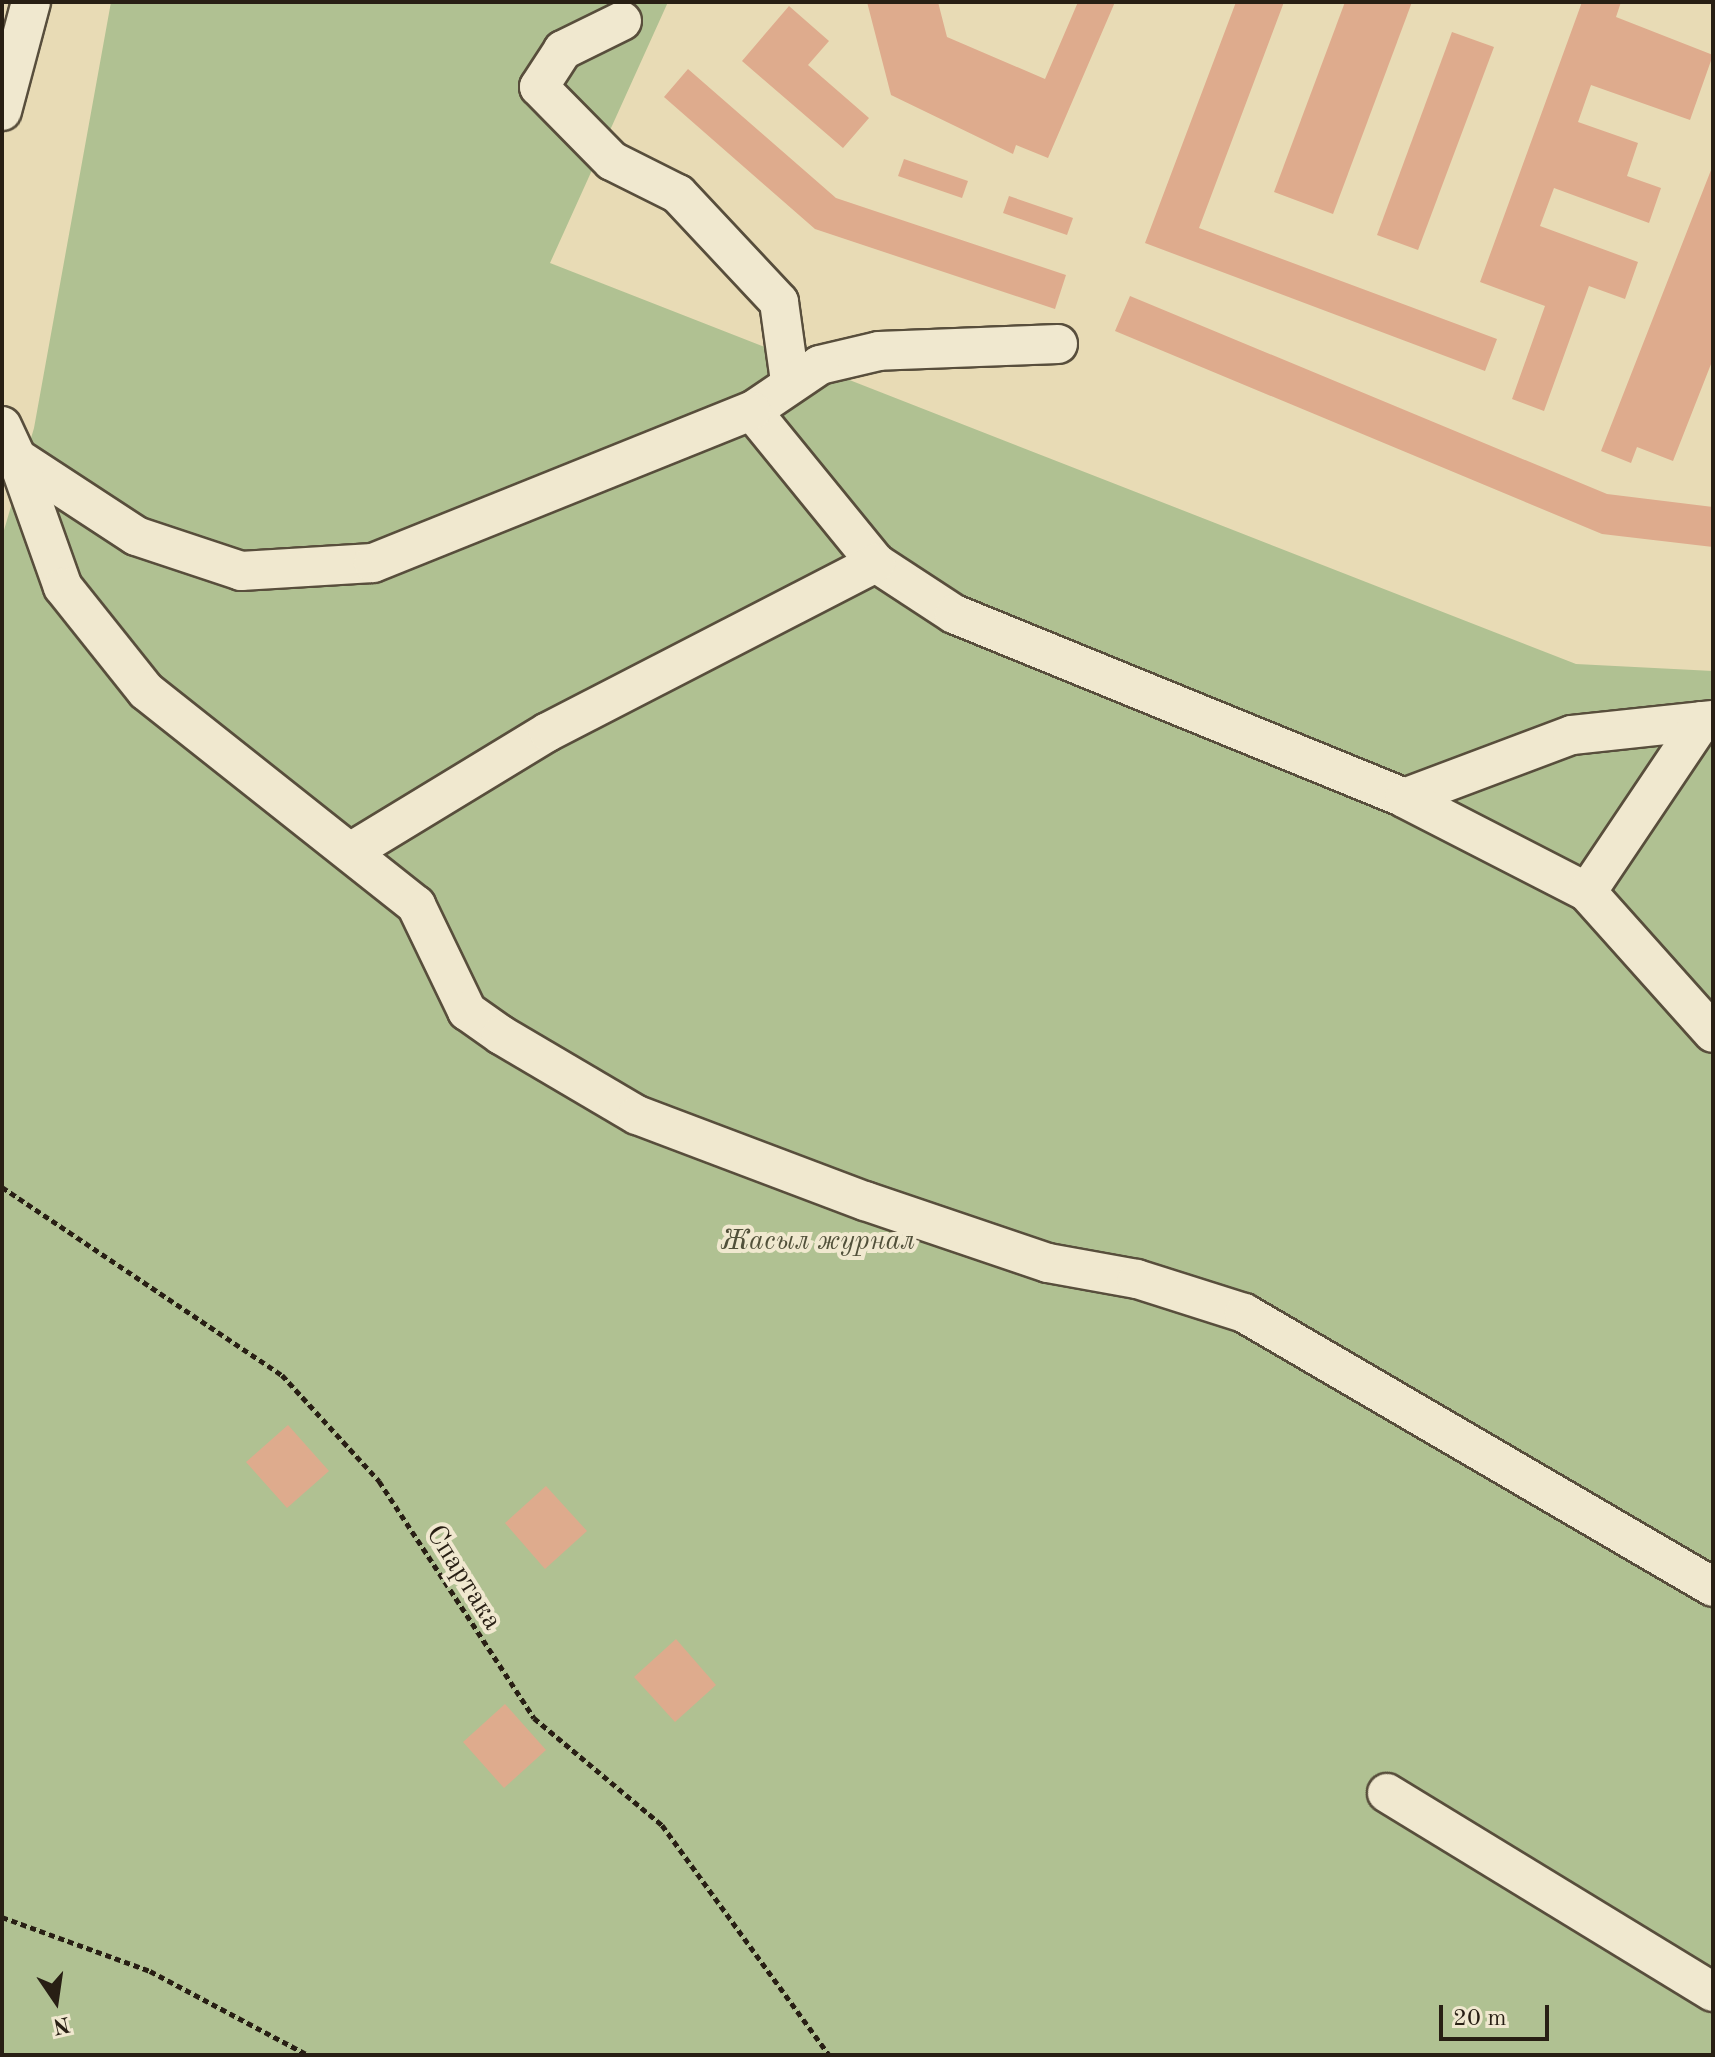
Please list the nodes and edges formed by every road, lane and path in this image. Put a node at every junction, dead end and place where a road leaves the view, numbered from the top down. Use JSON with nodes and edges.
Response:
{"nodes":[{"id":1,"x":31,"y":2,"type":"edge"},
{"id":2,"x":622,"y":21,"type":"dead end"},
{"id":3,"x":2,"y":111,"type":"edge"},
{"id":4,"x":1058,"y":344,"type":"dead end"},
{"id":5,"x":790,"y":381,"type":"junction"},
{"id":6,"x":752,"y":411,"type":"junction"},
{"id":7,"x":9,"y":442,"type":"edge"},
{"id":8,"x":876,"y":563,"type":"junction"},
{"id":9,"x":1708,"y":721,"type":"edge"},
{"id":10,"x":1404,"y":798,"type":"junction"},
{"id":11,"x":352,"y":851,"type":"junction"},
{"id":12,"x":1587,"y":892,"type":"junction"},
{"id":13,"x":1713,"y":1033,"type":"edge"},
{"id":14,"x":2,"y":1187,"type":"edge"},
{"id":15,"x":1713,"y":1587,"type":"edge"},
{"id":16,"x":1387,"y":1793,"type":"dead end"},
{"id":17,"x":2,"y":1917,"type":"edge"},
{"id":18,"x":1713,"y":1992,"type":"edge"},
{"id":19,"x":308,"y":2055,"type":"edge"},
{"id":20,"x":829,"y":2055,"type":"edge"}],
"edges":[{"from":1,"to":3,"type":"street"},
{"from":2,"to":5,"type":"street"},
{"from":4,"to":5,"type":"street"},
{"from":5,"to":6,"type":"street"},
{"from":6,"to":7,"type":"street"},
{"from":6,"to":8,"type":"street"},
{"from":7,"to":11,"type":"street"},
{"from":8,"to":10,"type":"street"},
{"from":8,"to":11,"type":"street"},
{"from":9,"to":10,"type":"street"},
{"from":9,"to":12,"type":"street"},
{"from":10,"to":12,"type":"street"},
{"from":11,"to":15,"type":"street"},
{"from":12,"to":13,"type":"street"},
{"from":14,"to":20,"type":"path","name":"Спартака"},
{"from":16,"to":18,"type":"street"},
{"from":17,"to":19,"type":"path"}]}
